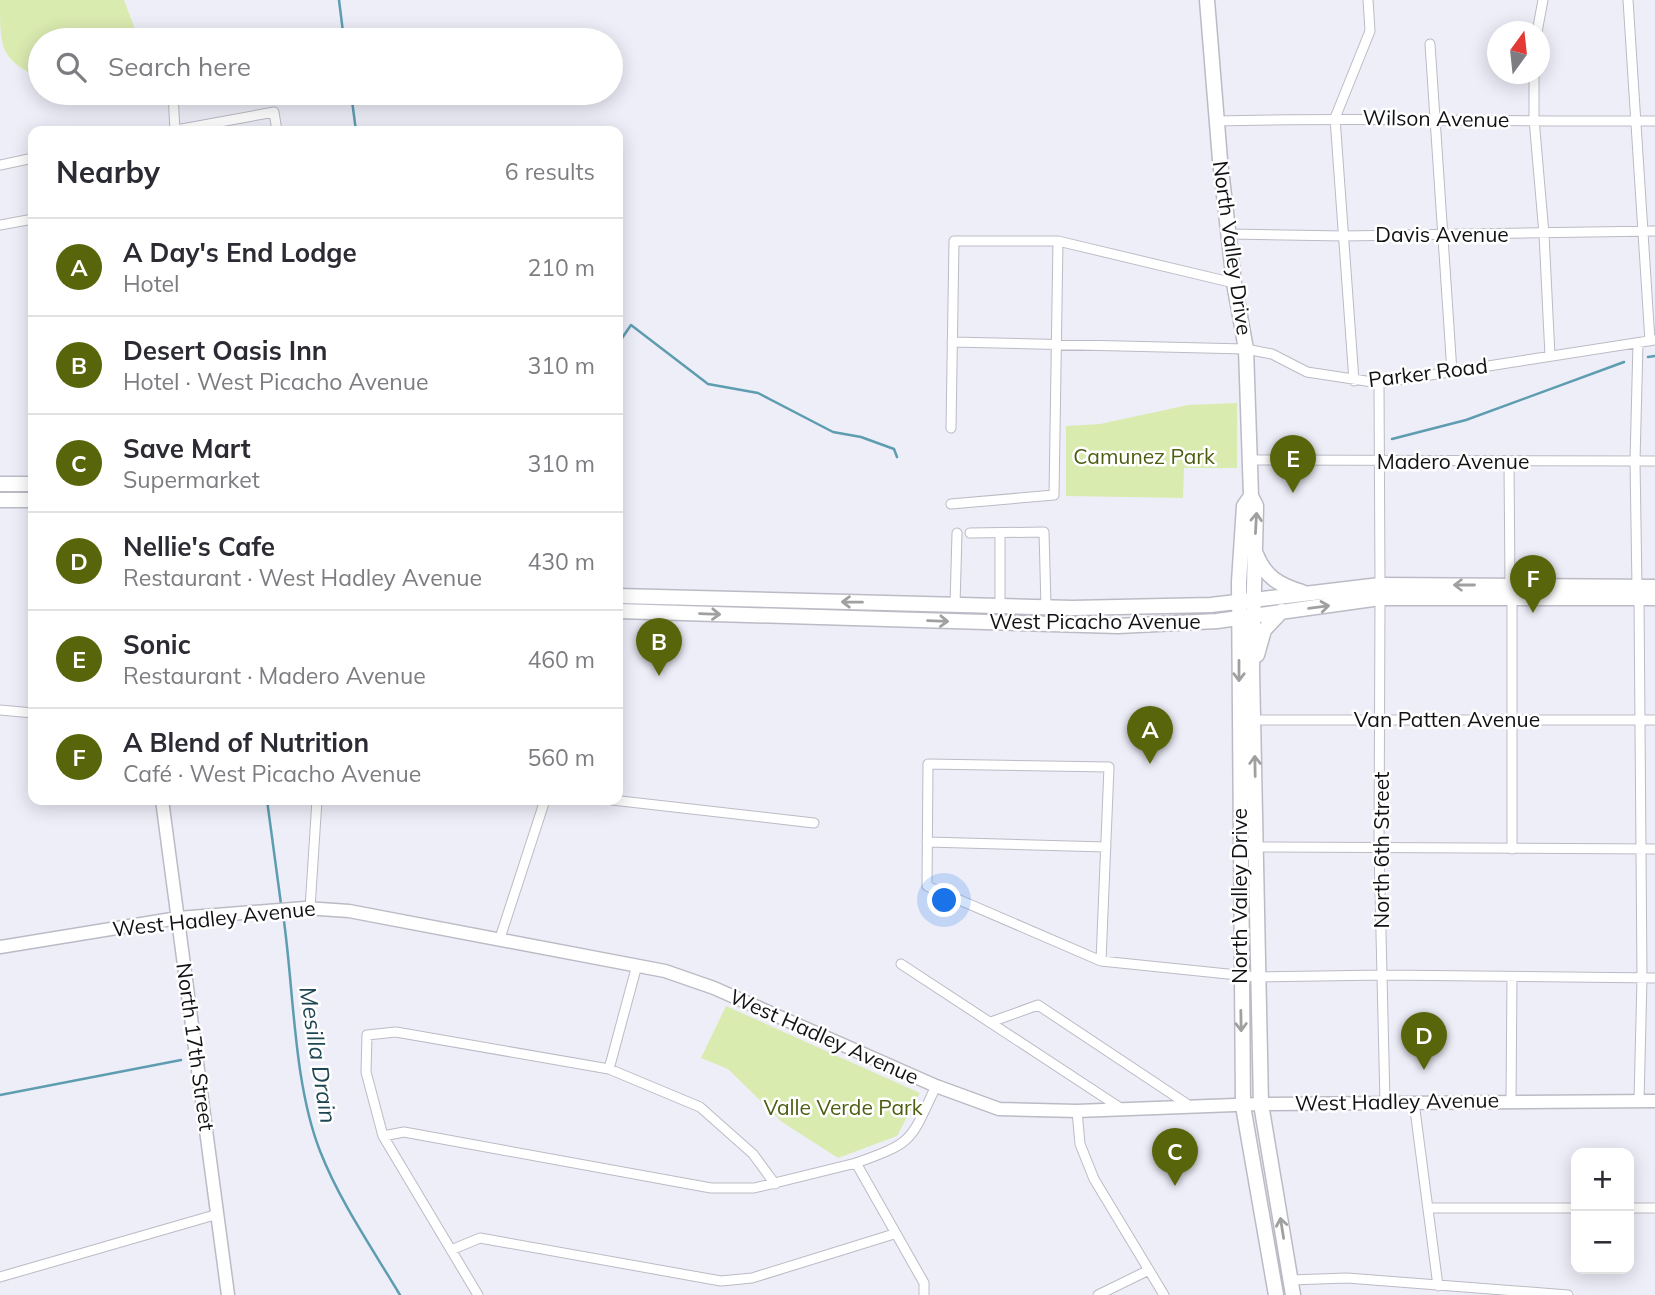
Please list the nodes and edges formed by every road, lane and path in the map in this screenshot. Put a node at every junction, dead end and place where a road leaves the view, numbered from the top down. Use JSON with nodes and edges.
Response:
{"nodes":[{"id":1,"x":1207,"y":0,"type":"edge"},
{"id":2,"x":1368,"y":0,"type":"edge"},
{"id":3,"x":1543,"y":0,"type":"edge"},
{"id":4,"x":1628,"y":0,"type":"edge"},
{"id":5,"x":1539,"y":21,"type":"edge"},
{"id":6,"x":1430,"y":44,"type":"dead end"},
{"id":7,"x":1534,"y":84,"type":"edge"},
{"id":8,"x":173,"y":105,"type":"edge"},
{"id":9,"x":1335,"y":118,"type":"junction"},
{"id":10,"x":1534,"y":119,"type":"junction"},
{"id":11,"x":1216,"y":121,"type":"junction"},
{"id":12,"x":1635,"y":121,"type":"junction"},
{"id":13,"x":1655,"y":121,"type":"edge"},
{"id":14,"x":1435,"y":122,"type":"junction"},
{"id":15,"x":174,"y":126,"type":"edge"},
{"id":16,"x":202,"y":126,"type":"edge"},
{"id":17,"x":275,"y":126,"type":"edge"},
{"id":18,"x":28,"y":159,"type":"edge"},
{"id":19,"x":0,"y":165,"type":"edge"},
{"id":20,"x":28,"y":220,"type":"edge"},
{"id":21,"x":0,"y":225,"type":"edge"},
{"id":22,"x":1643,"y":231,"type":"junction"},
{"id":23,"x":1655,"y":231,"type":"edge"},
{"id":24,"x":1229,"y":233,"type":"junction"},
{"id":25,"x":1544,"y":234,"type":"junction"},
{"id":26,"x":1443,"y":235,"type":"junction"},
{"id":27,"x":1344,"y":236,"type":"junction"},
{"id":28,"x":1058,"y":241,"type":"junction"},
{"id":29,"x":1234,"y":283,"type":"junction"},
{"id":30,"x":1652,"y":341,"type":"edge"},
{"id":31,"x":952,"y":342,"type":"junction"},
{"id":32,"x":1638,"y":343,"type":"junction"},
{"id":33,"x":1058,"y":345,"type":"junction"},
{"id":34,"x":1246,"y":349,"type":"junction"},
{"id":35,"x":1550,"y":356,"type":"junction"},
{"id":36,"x":1452,"y":372,"type":"junction"},
{"id":37,"x":1353,"y":381,"type":"junction"},
{"id":38,"x":1379,"y":383,"type":"junction"},
{"id":39,"x":951,"y":428,"type":"dead end"},
{"id":40,"x":1251,"y":460,"type":"junction"},
{"id":41,"x":1635,"y":461,"type":"junction"},
{"id":42,"x":1655,"y":461,"type":"edge"},
{"id":43,"x":1381,"y":462,"type":"junction"},
{"id":44,"x":1509,"y":462,"type":"junction"},
{"id":45,"x":0,"y":484,"type":"edge"},
{"id":46,"x":28,"y":484,"type":"edge"},
{"id":47,"x":1251,"y":496,"type":"junction"},
{"id":48,"x":0,"y":500,"type":"edge"},
{"id":49,"x":28,"y":500,"type":"edge"},
{"id":50,"x":951,"y":504,"type":"dead end"},
{"id":51,"x":957,"y":533,"type":"dead end"},
{"id":52,"x":970,"y":533,"type":"dead end"},
{"id":53,"x":1000,"y":533,"type":"junction"},
{"id":54,"x":1254,"y":549,"type":"junction"},
{"id":55,"x":1239,"y":568,"type":"junction"},
{"id":56,"x":1655,"y":587,"type":"edge"},
{"id":57,"x":1380,"y":591,"type":"junction"},
{"id":58,"x":1511,"y":591,"type":"junction"},
{"id":59,"x":1638,"y":592,"type":"junction"},
{"id":60,"x":1307,"y":593,"type":"junction"},
{"id":61,"x":1655,"y":598,"type":"edge"},
{"id":62,"x":1245,"y":602,"type":"junction"},
{"id":63,"x":955,"y":605,"type":"junction"},
{"id":64,"x":1211,"y":605,"type":"junction"},
{"id":65,"x":1000,"y":606,"type":"junction"},
{"id":66,"x":623,"y":607,"type":"edge"},
{"id":67,"x":623,"y":607,"type":"edge"},
{"id":68,"x":1046,"y":607,"type":"junction"},
{"id":69,"x":1282,"y":611,"type":"junction"},
{"id":70,"x":1245,"y":618,"type":"junction"},
{"id":71,"x":1217,"y":621,"type":"junction"},
{"id":72,"x":1239,"y":645,"type":"junction"},
{"id":73,"x":1252,"y":670,"type":"junction"},
{"id":74,"x":0,"y":710,"type":"edge"},
{"id":75,"x":28,"y":713,"type":"edge"},
{"id":76,"x":1238,"y":720,"type":"junction"},
{"id":77,"x":1255,"y":720,"type":"junction"},
{"id":78,"x":1382,"y":720,"type":"junction"},
{"id":79,"x":1511,"y":720,"type":"junction"},
{"id":80,"x":1640,"y":720,"type":"junction"},
{"id":81,"x":1655,"y":720,"type":"edge"},
{"id":82,"x":623,"y":801,"type":"edge"},
{"id":83,"x":163,"y":805,"type":"edge"},
{"id":84,"x":317,"y":805,"type":"edge"},
{"id":85,"x":543,"y":805,"type":"edge"},
{"id":86,"x":814,"y":823,"type":"dead end"},
{"id":87,"x":927,"y":842,"type":"junction"},
{"id":88,"x":1106,"y":847,"type":"junction"},
{"id":89,"x":1240,"y":847,"type":"junction"},
{"id":90,"x":1256,"y":847,"type":"junction"},
{"id":91,"x":1379,"y":848,"type":"junction"},
{"id":92,"x":1512,"y":849,"type":"junction"},
{"id":93,"x":1640,"y":849,"type":"junction"},
{"id":94,"x":1655,"y":849,"type":"edge"},
{"id":95,"x":310,"y":908,"type":"junction"},
{"id":96,"x":178,"y":918,"type":"junction"},
{"id":97,"x":500,"y":938,"type":"junction"},
{"id":98,"x":0,"y":947,"type":"edge"},
{"id":99,"x":1101,"y":961,"type":"junction"},
{"id":100,"x":901,"y":964,"type":"dead end"},
{"id":101,"x":637,"y":965,"type":"junction"},
{"id":102,"x":1384,"y":975,"type":"junction"},
{"id":103,"x":1241,"y":976,"type":"junction"},
{"id":104,"x":1257,"y":977,"type":"junction"},
{"id":105,"x":1512,"y":977,"type":"junction"},
{"id":106,"x":1642,"y":978,"type":"junction"},
{"id":107,"x":1655,"y":978,"type":"edge"},
{"id":108,"x":991,"y":1022,"type":"junction"},
{"id":109,"x":609,"y":1069,"type":"junction"},
{"id":110,"x":936,"y":1086,"type":"junction"},
{"id":111,"x":1511,"y":1101,"type":"junction"},
{"id":112,"x":1639,"y":1101,"type":"junction"},
{"id":113,"x":1655,"y":1101,"type":"edge"},
{"id":114,"x":1414,"y":1102,"type":"junction"},
{"id":115,"x":1385,"y":1103,"type":"junction"},
{"id":116,"x":1261,"y":1104,"type":"junction"},
{"id":117,"x":1243,"y":1106,"type":"junction"},
{"id":118,"x":1193,"y":1108,"type":"junction"},
{"id":119,"x":1123,"y":1110,"type":"junction"},
{"id":120,"x":1077,"y":1111,"type":"junction"},
{"id":121,"x":383,"y":1136,"type":"junction"},
{"id":122,"x":856,"y":1163,"type":"junction"},
{"id":123,"x":775,"y":1184,"type":"junction"},
{"id":124,"x":1430,"y":1208,"type":"junction"},
{"id":125,"x":1571,"y":1208,"type":"edge"},
{"id":126,"x":1634,"y":1208,"type":"edge"},
{"id":127,"x":1655,"y":1208,"type":"edge"},
{"id":128,"x":218,"y":1214,"type":"junction"},
{"id":129,"x":894,"y":1234,"type":"junction"},
{"id":130,"x":451,"y":1250,"type":"junction"},
{"id":131,"x":1149,"y":1270,"type":"junction"},
{"id":132,"x":0,"y":1277,"type":"edge"},
{"id":133,"x":1438,"y":1286,"type":"junction"},
{"id":134,"x":1291,"y":1288,"type":"edge"},
{"id":135,"x":228,"y":1295,"type":"edge"},
{"id":136,"x":478,"y":1295,"type":"edge"},
{"id":137,"x":924,"y":1295,"type":"edge"},
{"id":138,"x":1098,"y":1295,"type":"edge"},
{"id":139,"x":1164,"y":1295,"type":"edge"},
{"id":140,"x":1276,"y":1295,"type":"edge"},
{"id":141,"x":1568,"y":1295,"type":"edge"}],
"edges":[{"from":1,"to":11,"type":"main road","name":"North Valley Drive"},
{"from":2,"to":9,"type":"street"},
{"from":3,"to":5,"type":"street"},
{"from":4,"to":12,"type":"street"},
{"from":6,"to":14,"type":"street"},
{"from":7,"to":10,"type":"street"},
{"from":8,"to":15,"type":"street"},
{"from":9,"to":11,"type":"street","name":"Wilson Avenue"},
{"from":9,"to":14,"type":"street","name":"Wilson Avenue"},
{"from":9,"to":27,"type":"street"},
{"from":10,"to":12,"type":"street","name":"Wilson Avenue"},
{"from":10,"to":14,"type":"street","name":"Wilson Avenue"},
{"from":10,"to":25,"type":"street"},
{"from":11,"to":24,"type":"main road","name":"North Valley Drive"},
{"from":12,"to":13,"type":"street","name":"Wilson Avenue"},
{"from":12,"to":22,"type":"street"},
{"from":14,"to":26,"type":"street"},
{"from":16,"to":17,"type":"street"},
{"from":18,"to":19,"type":"street"},
{"from":20,"to":21,"type":"street"},
{"from":22,"to":23,"type":"street","name":"Davis Avenue"},
{"from":22,"to":25,"type":"street","name":"Davis Avenue"},
{"from":22,"to":30,"type":"street"},
{"from":24,"to":27,"type":"street","name":"Davis Avenue"},
{"from":24,"to":29,"type":"main road","name":"North Valley Drive"},
{"from":25,"to":26,"type":"street","name":"Davis Avenue"},
{"from":25,"to":35,"type":"street"},
{"from":26,"to":27,"type":"street","name":"Davis Avenue"},
{"from":26,"to":36,"type":"street"},
{"from":27,"to":37,"type":"street"},
{"from":28,"to":29,"type":"street"},
{"from":28,"to":31,"type":"street"},
{"from":28,"to":33,"type":"street"},
{"from":29,"to":34,"type":"main road","name":"North Valley Drive"},
{"from":30,"to":32,"type":"street","name":"Parker Road"},
{"from":31,"to":33,"type":"street","name":"Parker Road"},
{"from":31,"to":39,"type":"street"},
{"from":32,"to":35,"type":"street","name":"Parker Road"},
{"from":32,"to":41,"type":"street"},
{"from":33,"to":34,"type":"street","name":"Parker Road"},
{"from":33,"to":50,"type":"street"},
{"from":34,"to":37,"type":"street","name":"Parker Road"},
{"from":34,"to":40,"type":"main road","name":"North Valley Drive"},
{"from":35,"to":36,"type":"street","name":"Parker Road"},
{"from":36,"to":38,"type":"street","name":"Parker Road"},
{"from":37,"to":38,"type":"street","name":"Parker Road"},
{"from":38,"to":43,"type":"street","name":"North 6th Street"},
{"from":40,"to":43,"type":"street","name":"Madero Avenue"},
{"from":40,"to":47,"type":"main road","name":"North Valley Drive"},
{"from":41,"to":42,"type":"street","name":"Madero Avenue"},
{"from":41,"to":44,"type":"street","name":"Madero Avenue"},
{"from":41,"to":59,"type":"street"},
{"from":43,"to":44,"type":"street","name":"Madero Avenue"},
{"from":43,"to":57,"type":"street","name":"North 6th Street"},
{"from":44,"to":58,"type":"street"},
{"from":45,"to":46,"type":"main road"},
{"from":54,"to":47,"type":"main road","name":"North Valley Drive","one_way":true},
{"from":47,"to":55,"type":"main road","name":"North Valley Drive"},
{"from":48,"to":49,"type":"main road"},
{"from":51,"to":63,"type":"street"},
{"from":52,"to":53,"type":"street"},
{"from":53,"to":65,"type":"street"},
{"from":53,"to":68,"type":"street"},
{"from":54,"to":60,"type":"main road"},
{"from":54,"to":62,"type":"main road","name":"North Valley Drive"},
{"from":55,"to":62,"type":"main road","name":"North Valley Drive"},
{"from":55,"to":64,"type":"main road"},
{"from":56,"to":59,"type":"main road","name":"West Picacho Avenue"},
{"from":57,"to":58,"type":"main road","name":"West Picacho Avenue"},
{"from":57,"to":60,"type":"main road","name":"West Picacho Avenue"},
{"from":69,"to":57,"type":"main road","name":"West Picacho Avenue","one_way":true},
{"from":57,"to":78,"type":"street","name":"North 6th Street"},
{"from":58,"to":59,"type":"main road","name":"West Picacho Avenue"},
{"from":58,"to":79,"type":"street"},
{"from":59,"to":61,"type":"main road","name":"West Picacho Avenue"},
{"from":59,"to":80,"type":"street"},
{"from":60,"to":62,"type":"main road","name":"West Picacho Avenue"},
{"from":62,"to":64,"type":"main road","name":"West Picacho Avenue"},
{"from":62,"to":70,"type":"main road","name":"North Valley Drive"},
{"from":63,"to":65,"type":"main road","name":"West Picacho Avenue"},
{"from":63,"to":66,"type":"main road","name":"West Picacho Avenue","one_way":true},
{"from":64,"to":68,"type":"main road","name":"West Picacho Avenue"},
{"from":65,"to":68,"type":"main road","name":"West Picacho Avenue"},
{"from":67,"to":71,"type":"main road","name":"West Picacho Avenue","one_way":true},
{"from":69,"to":70,"type":"main road","name":"West Picacho Avenue"},
{"from":69,"to":73,"type":"main road"},
{"from":70,"to":71,"type":"main road","name":"West Picacho Avenue"},
{"from":70,"to":72,"type":"main road","name":"North Valley Drive"},
{"from":70,"to":73,"type":"main road","name":"North Valley Drive"},
{"from":71,"to":72,"type":"main road"},
{"from":72,"to":76,"type":"main road","name":"North Valley Drive","one_way":true},
{"from":73,"to":77,"type":"main road","name":"North Valley Drive"},
{"from":74,"to":75,"type":"street"},
{"from":76,"to":77,"type":"street","name":"Van Patten Avenue"},
{"from":76,"to":89,"type":"main road","name":"North Valley Drive"},
{"from":77,"to":78,"type":"street","name":"Van Patten Avenue"},
{"from":90,"to":77,"type":"main road","name":"North Valley Drive","one_way":true},
{"from":78,"to":79,"type":"street","name":"Van Patten Avenue"},
{"from":78,"to":91,"type":"street","name":"North 6th Street"},
{"from":79,"to":80,"type":"street","name":"Van Patten Avenue"},
{"from":79,"to":92,"type":"street"},
{"from":80,"to":81,"type":"street","name":"Van Patten Avenue"},
{"from":80,"to":93,"type":"street"},
{"from":82,"to":86,"type":"street"},
{"from":83,"to":96,"type":"street","name":"North 17th Street"},
{"from":84,"to":95,"type":"street"},
{"from":85,"to":97,"type":"street"},
{"from":87,"to":88,"type":"street"},
{"from":87,"to":88,"type":"street"},
{"from":87,"to":99,"type":"street"},
{"from":88,"to":99,"type":"street"},
{"from":89,"to":90,"type":"street"},
{"from":89,"to":103,"type":"main road","name":"North Valley Drive"},
{"from":90,"to":91,"type":"street"},
{"from":90,"to":104,"type":"main road","name":"North Valley Drive"},
{"from":91,"to":92,"type":"street"},
{"from":91,"to":102,"type":"street","name":"North 6th Street"},
{"from":92,"to":93,"type":"street"},
{"from":93,"to":94,"type":"street"},
{"from":93,"to":106,"type":"street"},
{"from":95,"to":96,"type":"street","name":"West Hadley Avenue"},
{"from":95,"to":97,"type":"street","name":"West Hadley Avenue"},
{"from":96,"to":98,"type":"street","name":"West Hadley Avenue"},
{"from":96,"to":128,"type":"street","name":"North 17th Street"},
{"from":97,"to":101,"type":"street","name":"West Hadley Avenue"},
{"from":99,"to":103,"type":"street"},
{"from":100,"to":108,"type":"street"},
{"from":101,"to":109,"type":"street"},
{"from":101,"to":110,"type":"street","name":"West Hadley Avenue"},
{"from":102,"to":104,"type":"street"},
{"from":102,"to":105,"type":"street"},
{"from":102,"to":115,"type":"street","name":"North 6th Street"},
{"from":103,"to":104,"type":"street"},
{"from":103,"to":117,"type":"main road","name":"North Valley Drive","one_way":true},
{"from":104,"to":116,"type":"main road","name":"North Valley Drive"},
{"from":105,"to":106,"type":"street"},
{"from":105,"to":111,"type":"street"},
{"from":106,"to":107,"type":"street"},
{"from":106,"to":112,"type":"street"},
{"from":108,"to":118,"type":"street"},
{"from":108,"to":119,"type":"street"},
{"from":109,"to":121,"type":"street"},
{"from":109,"to":123,"type":"street"},
{"from":110,"to":120,"type":"street","name":"West Hadley Avenue"},
{"from":110,"to":122,"type":"street"},
{"from":111,"to":112,"type":"street","name":"West Hadley Avenue"},
{"from":111,"to":114,"type":"street","name":"West Hadley Avenue"},
{"from":112,"to":113,"type":"street","name":"West Hadley Avenue"},
{"from":114,"to":115,"type":"street","name":"West Hadley Avenue"},
{"from":114,"to":124,"type":"street"},
{"from":115,"to":116,"type":"street","name":"West Hadley Avenue"},
{"from":116,"to":117,"type":"street","name":"West Hadley Avenue"},
{"from":134,"to":116,"type":"main road","name":"North Valley Drive","one_way":true},
{"from":117,"to":118,"type":"street","name":"West Hadley Avenue"},
{"from":117,"to":140,"type":"main road","name":"North Valley Drive"},
{"from":118,"to":119,"type":"street","name":"West Hadley Avenue"},
{"from":119,"to":120,"type":"street","name":"West Hadley Avenue"},
{"from":120,"to":131,"type":"street"},
{"from":121,"to":123,"type":"street"},
{"from":121,"to":130,"type":"street"},
{"from":122,"to":123,"type":"street"},
{"from":122,"to":129,"type":"street"},
{"from":124,"to":125,"type":"street"},
{"from":124,"to":133,"type":"street"},
{"from":126,"to":127,"type":"street"},
{"from":128,"to":132,"type":"street"},
{"from":128,"to":135,"type":"street","name":"North 17th Street"},
{"from":129,"to":130,"type":"street"},
{"from":129,"to":137,"type":"street"},
{"from":130,"to":136,"type":"street"},
{"from":131,"to":138,"type":"street"},
{"from":131,"to":139,"type":"street"},
{"from":133,"to":134,"type":"street"},
{"from":133,"to":141,"type":"street"}]}
